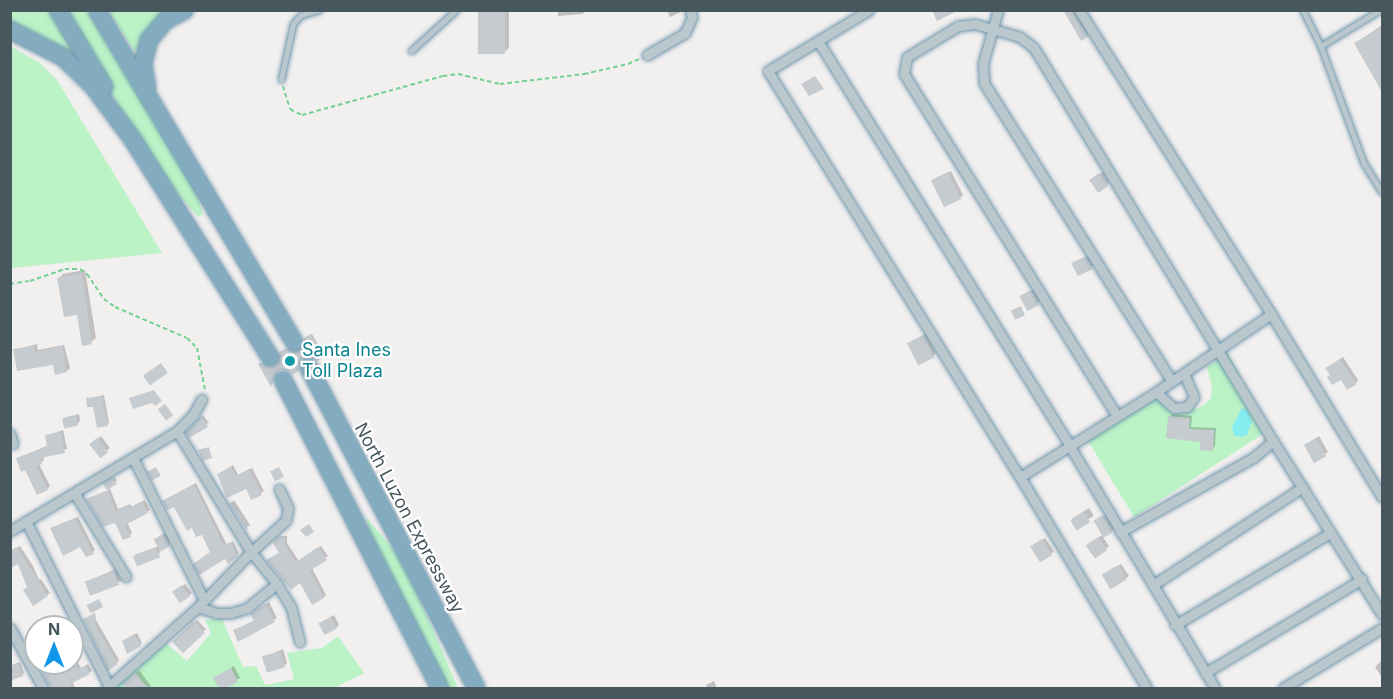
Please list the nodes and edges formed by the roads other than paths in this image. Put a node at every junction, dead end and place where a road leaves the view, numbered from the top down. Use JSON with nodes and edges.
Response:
{"nodes":[{"id":1,"x":58,"y":10,"type":"edge"},
{"id":2,"x":97,"y":10,"type":"edge"},
{"id":3,"x":185,"y":10,"type":"edge"},
{"id":4,"x":319,"y":10,"type":"edge"},
{"id":5,"x":456,"y":10,"type":"edge"},
{"id":6,"x":690,"y":10,"type":"edge"},
{"id":7,"x":869,"y":10,"type":"edge"},
{"id":8,"x":998,"y":10,"type":"edge"},
{"id":9,"x":1079,"y":10,"type":"edge"},
{"id":10,"x":1303,"y":10,"type":"edge"},
{"id":11,"x":1380,"y":10,"type":"edge"},
{"id":12,"x":10,"y":30,"type":"edge"},
{"id":13,"x":992,"y":30,"type":"junction"},
{"id":14,"x":818,"y":41,"type":"junction"},
{"id":15,"x":1321,"y":46,"type":"junction"},
{"id":16,"x":411,"y":51,"type":"dead end"},
{"id":17,"x":647,"y":55,"type":"road end"},
{"id":18,"x":282,"y":80,"type":"road end"},
{"id":19,"x":151,"y":100,"type":"junction"},
{"id":20,"x":133,"y":140,"type":"junction"},
{"id":21,"x":1383,"y":192,"type":"edge"},
{"id":22,"x":1271,"y":314,"type":"junction"},
{"id":23,"x":295,"y":343,"type":"tunnel mouth"},
{"id":24,"x":1218,"y":349,"type":"junction"},
{"id":25,"x":270,"y":357,"type":"tunnel mouth"},
{"id":26,"x":308,"y":366,"type":"tunnel mouth"},
{"id":27,"x":1184,"y":373,"type":"junction"},
{"id":28,"x":283,"y":380,"type":"tunnel mouth"},
{"id":29,"x":1171,"y":380,"type":"junction"},
{"id":30,"x":1156,"y":392,"type":"junction"},
{"id":31,"x":202,"y":399,"type":"road end"},
{"id":32,"x":1117,"y":416,"type":"junction"},
{"id":33,"x":177,"y":431,"type":"junction"},
{"id":34,"x":10,"y":434,"type":"edge"},
{"id":35,"x":1272,"y":441,"type":"junction"},
{"id":36,"x":13,"y":444,"type":"dead end"},
{"id":37,"x":1069,"y":445,"type":"junction"},
{"id":38,"x":133,"y":458,"type":"junction"},
{"id":39,"x":1020,"y":477,"type":"junction"},
{"id":40,"x":1303,"y":487,"type":"junction"},
{"id":41,"x":279,"y":489,"type":"dead end"},
{"id":42,"x":75,"y":494,"type":"junction"},
{"id":43,"x":1383,"y":496,"type":"edge"},
{"id":44,"x":26,"y":521,"type":"junction"},
{"id":45,"x":10,"y":531,"type":"edge"},
{"id":46,"x":1120,"y":532,"type":"junction"},
{"id":47,"x":1330,"y":533,"type":"junction"},
{"id":48,"x":251,"y":552,"type":"junction"},
{"id":49,"x":126,"y":577,"type":"dead end"},
{"id":50,"x":1362,"y":579,"type":"junction"},
{"id":51,"x":277,"y":584,"type":"junction"},
{"id":52,"x":1153,"y":585,"type":"junction"},
{"id":53,"x":201,"y":604,"type":"junction"},
{"id":54,"x":1383,"y":615,"type":"edge"},
{"id":55,"x":1175,"y":626,"type":"junction"},
{"id":56,"x":10,"y":628,"type":"edge"},
{"id":57,"x":1383,"y":628,"type":"edge"},
{"id":58,"x":300,"y":642,"type":"dead end"},
{"id":59,"x":1205,"y":673,"type":"junction"},
{"id":60,"x":38,"y":687,"type":"edge"},
{"id":61,"x":108,"y":688,"type":"edge"},
{"id":62,"x":440,"y":688,"type":"edge"},
{"id":63,"x":476,"y":688,"type":"edge"},
{"id":64,"x":1147,"y":688,"type":"edge"},
{"id":65,"x":1215,"y":688,"type":"edge"},
{"id":66,"x":1283,"y":688,"type":"edge"}],
"edges":[{"from":1,"to":20,"type":"highway"},
{"from":2,"to":19,"type":"highway"},
{"from":3,"to":19,"type":"highway"},
{"from":4,"to":18,"type":"lane"},
{"from":5,"to":16,"type":"lane"},
{"from":6,"to":17,"type":"street"},
{"from":7,"to":14,"type":"street"},
{"from":8,"to":13,"type":"street"},
{"from":9,"to":22,"type":"street"},
{"from":10,"to":15,"type":"lane"},
{"from":11,"to":15,"type":"lane"},
{"from":12,"to":20,"type":"highway"},
{"from":13,"to":24,"type":"street"},
{"from":13,"to":29,"type":"street"},
{"from":13,"to":32,"type":"street"},
{"from":14,"to":37,"type":"street"},
{"from":14,"to":39,"type":"street"},
{"from":15,"to":21,"type":"lane"},
{"from":19,"to":23,"type":"highway"},
{"from":20,"to":25,"type":"highway"},
{"from":22,"to":24,"type":"street"},
{"from":22,"to":43,"type":"street"},
{"from":24,"to":27,"type":"street"},
{"from":24,"to":35,"type":"street"},
{"from":26,"to":63,"type":"highway","name":"North Luzon Expressway"},
{"from":27,"to":29,"type":"street"},
{"from":27,"to":30,"type":"street"},
{"from":28,"to":62,"type":"highway"},
{"from":29,"to":30,"type":"street"},
{"from":30,"to":32,"type":"street"},
{"from":31,"to":33,"type":"street"},
{"from":32,"to":37,"type":"street"},
{"from":33,"to":38,"type":"street"},
{"from":33,"to":48,"type":"street"},
{"from":34,"to":36,"type":"street"},
{"from":35,"to":40,"type":"street"},
{"from":35,"to":46,"type":"street"},
{"from":37,"to":39,"type":"street"},
{"from":37,"to":46,"type":"street"},
{"from":38,"to":42,"type":"street"},
{"from":38,"to":53,"type":"street"},
{"from":39,"to":64,"type":"street"},
{"from":40,"to":47,"type":"street"},
{"from":40,"to":52,"type":"street"},
{"from":41,"to":48,"type":"street"},
{"from":42,"to":44,"type":"street"},
{"from":42,"to":49,"type":"street"},
{"from":44,"to":45,"type":"street"},
{"from":44,"to":61,"type":"street"},
{"from":46,"to":52,"type":"street"},
{"from":47,"to":50,"type":"street"},
{"from":47,"to":55,"type":"street"},
{"from":48,"to":51,"type":"street"},
{"from":48,"to":53,"type":"street"},
{"from":50,"to":54,"type":"street"},
{"from":50,"to":59,"type":"street"},
{"from":51,"to":53,"type":"street"},
{"from":51,"to":58,"type":"street"},
{"from":52,"to":55,"type":"street"},
{"from":53,"to":61,"type":"street"},
{"from":55,"to":59,"type":"street"},
{"from":56,"to":60,"type":"street"},
{"from":57,"to":66,"type":"street"},
{"from":59,"to":65,"type":"street"}]}
